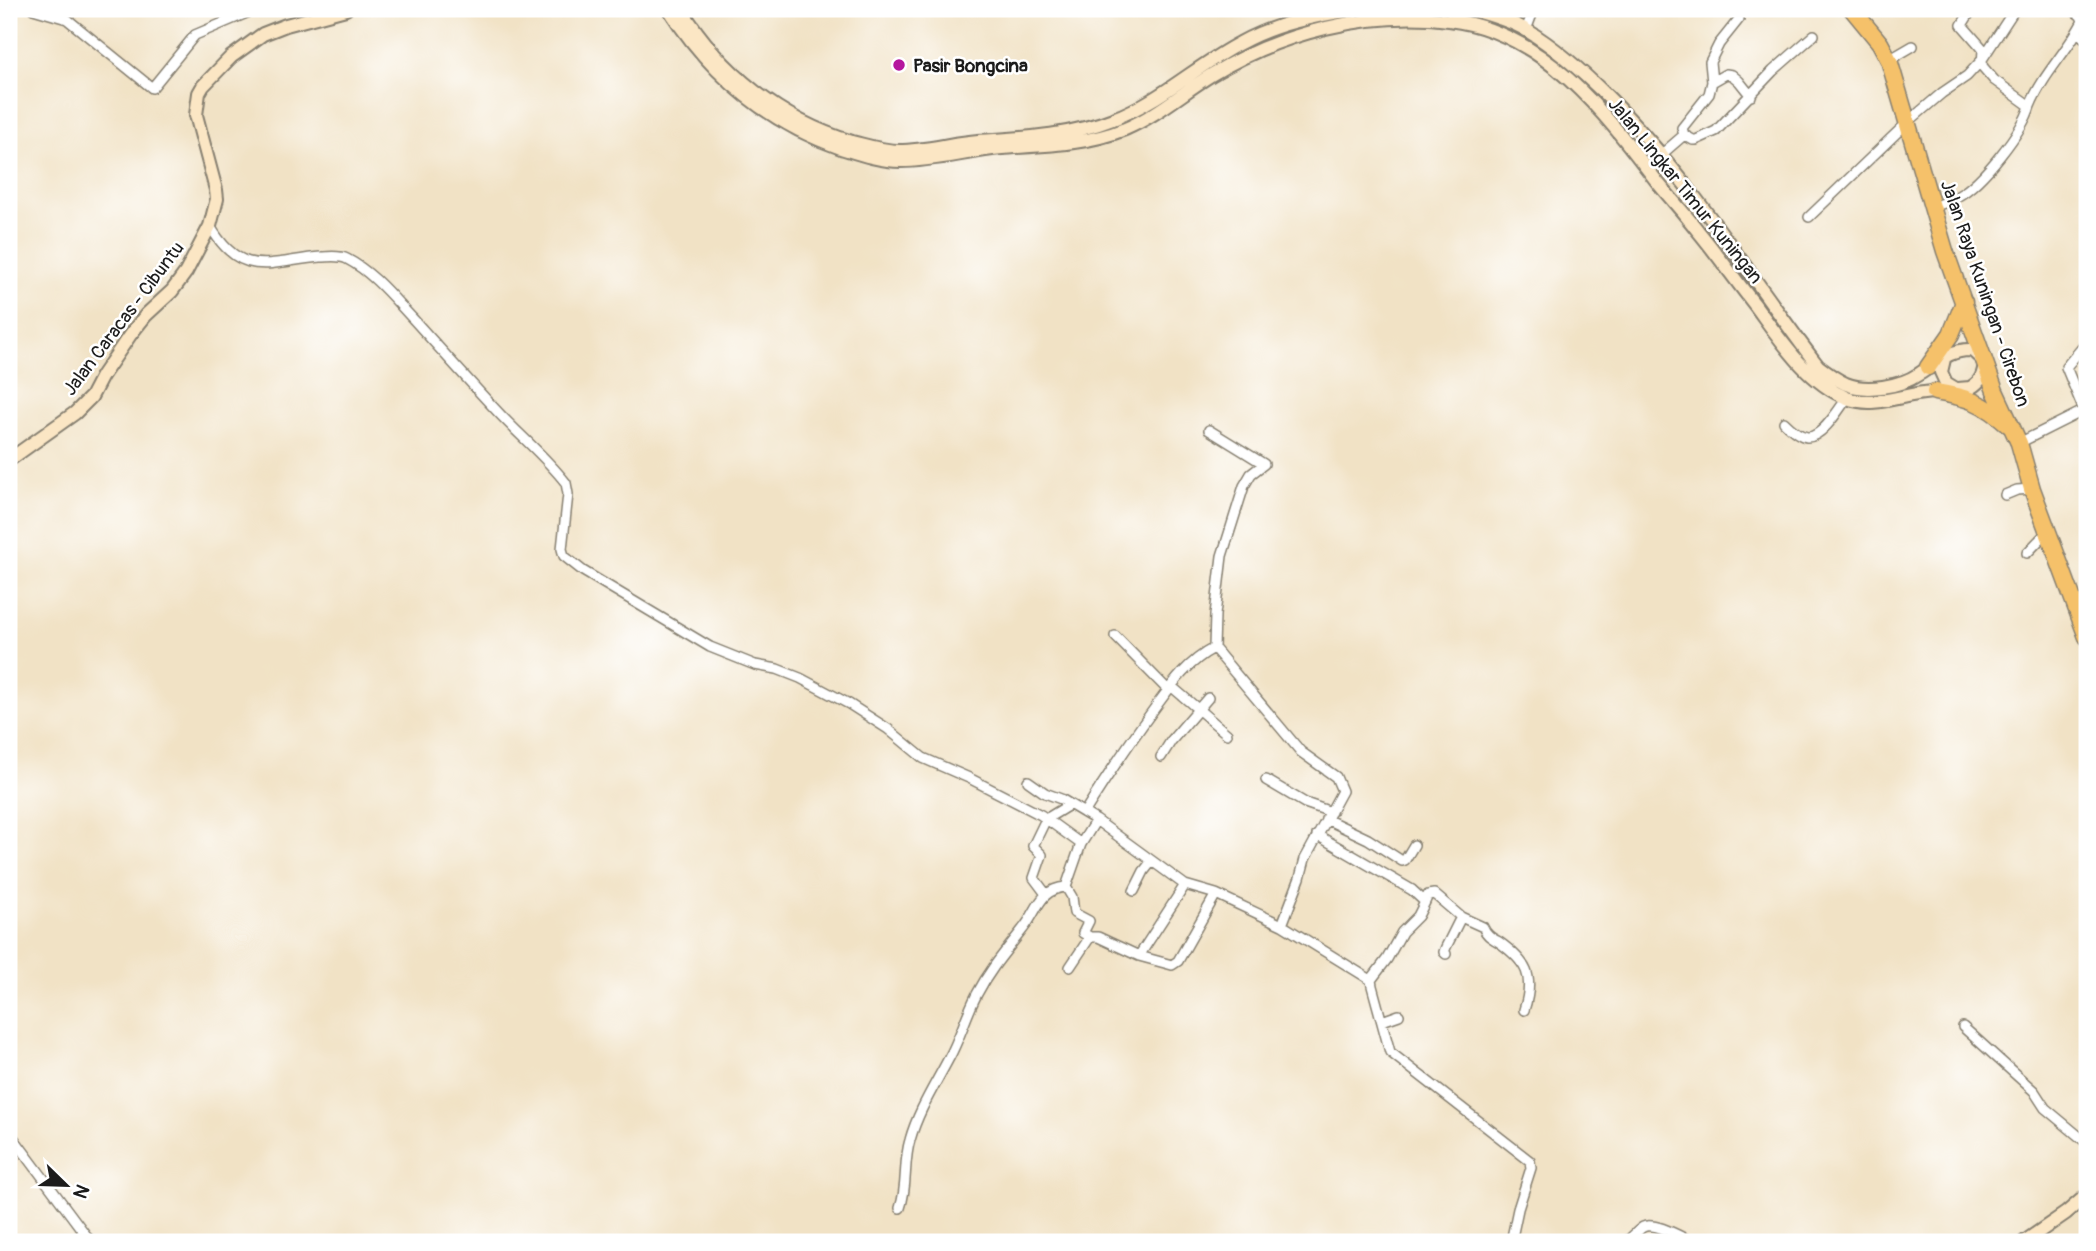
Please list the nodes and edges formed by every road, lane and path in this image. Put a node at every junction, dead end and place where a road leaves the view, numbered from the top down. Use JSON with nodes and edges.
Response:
{"nodes":[{"id":1,"x":33,"y":9,"type":"edge"},
{"id":2,"x":252,"y":9,"type":"edge"},
{"id":3,"x":346,"y":9,"type":"edge"},
{"id":4,"x":669,"y":9,"type":"edge"},
{"id":5,"x":681,"y":9,"type":"edge"},
{"id":6,"x":1356,"y":9,"type":"edge"},
{"id":7,"x":1468,"y":9,"type":"edge"},
{"id":8,"x":1534,"y":9,"type":"edge"},
{"id":9,"x":1852,"y":9,"type":"edge"},
{"id":10,"x":1972,"y":9,"type":"edge"},
{"id":11,"x":2015,"y":9,"type":"edge"},
{"id":12,"x":2072,"y":9,"type":"edge"},
{"id":13,"x":1739,"y":19,"type":"dead end"},
{"id":14,"x":1526,"y":30,"type":"junction"},
{"id":15,"x":2077,"y":32,"type":"junction"},
{"id":16,"x":1814,"y":35,"type":"dead end"},
{"id":17,"x":2087,"y":40,"type":"edge"},
{"id":18,"x":1913,"y":46,"type":"dead end"},
{"id":19,"x":1889,"y":60,"type":"junction"},
{"id":20,"x":1981,"y":61,"type":"junction"},
{"id":21,"x":1712,"y":82,"type":"junction"},
{"id":22,"x":1751,"y":96,"type":"junction"},
{"id":23,"x":2030,"y":106,"type":"junction"},
{"id":24,"x":1908,"y":122,"type":"junction"},
{"id":25,"x":1684,"y":135,"type":"junction"},
{"id":26,"x":1661,"y":156,"type":"junction"},
{"id":27,"x":1647,"y":167,"type":"junction"},
{"id":28,"x":1933,"y":207,"type":"junction"},
{"id":29,"x":1809,"y":218,"type":"dead end"},
{"id":30,"x":211,"y":226,"type":"junction"},
{"id":31,"x":1964,"y":302,"type":"junction"},
{"id":32,"x":2087,"y":342,"type":"edge"},
{"id":33,"x":1945,"y":355,"type":"junction"},
{"id":34,"x":1985,"y":362,"type":"junction"},
{"id":35,"x":1922,"y":372,"type":"junction"},
{"id":36,"x":1956,"y":389,"type":"junction"},
{"id":37,"x":1928,"y":393,"type":"junction"},
{"id":38,"x":1847,"y":398,"type":"junction"},
{"id":39,"x":2086,"y":413,"type":"edge"},
{"id":40,"x":1784,"y":422,"type":"dead end"},
{"id":41,"x":1209,"y":429,"type":"dead end"},
{"id":42,"x":2016,"y":436,"type":"junction"},
{"id":43,"x":9,"y":460,"type":"edge"},
{"id":44,"x":2032,"y":489,"type":"junction"},
{"id":45,"x":2005,"y":495,"type":"dead end"},
{"id":46,"x":2049,"y":530,"type":"junction"},
{"id":47,"x":2027,"y":553,"type":"dead end"},
{"id":48,"x":1115,"y":636,"type":"dead end"},
{"id":49,"x":2087,"y":637,"type":"edge"},
{"id":50,"x":1214,"y":648,"type":"junction"},
{"id":51,"x":1170,"y":688,"type":"junction"},
{"id":52,"x":1208,"y":698,"type":"dead end"},
{"id":53,"x":1198,"y":709,"type":"junction"},
{"id":54,"x":1227,"y":734,"type":"dead end"},
{"id":55,"x":1161,"y":757,"type":"dead end"},
{"id":56,"x":1266,"y":780,"type":"dead end"},
{"id":57,"x":1028,"y":781,"type":"dead end"},
{"id":58,"x":1069,"y":805,"type":"junction"},
{"id":59,"x":1084,"y":813,"type":"junction"},
{"id":60,"x":1329,"y":816,"type":"junction"},
{"id":61,"x":1046,"y":819,"type":"junction"},
{"id":62,"x":1096,"y":820,"type":"junction"},
{"id":63,"x":1317,"y":835,"type":"junction"},
{"id":64,"x":1081,"y":844,"type":"junction"},
{"id":65,"x":1414,"y":845,"type":"dead end"},
{"id":66,"x":1152,"y":862,"type":"junction"},
{"id":67,"x":1185,"y":885,"type":"junction"},
{"id":68,"x":1066,"y":887,"type":"junction"},
{"id":69,"x":1134,"y":891,"type":"dead end"},
{"id":70,"x":1046,"y":894,"type":"junction"},
{"id":71,"x":1216,"y":894,"type":"junction"},
{"id":72,"x":1425,"y":902,"type":"junction"},
{"id":73,"x":1461,"y":917,"type":"junction"},
{"id":74,"x":1282,"y":925,"type":"junction"},
{"id":75,"x":1090,"y":937,"type":"junction"},
{"id":76,"x":1446,"y":954,"type":"dead end"},
{"id":77,"x":1139,"y":956,"type":"junction"},
{"id":78,"x":1070,"y":967,"type":"dead end"},
{"id":79,"x":1371,"y":980,"type":"junction"},
{"id":80,"x":1524,"y":1010,"type":"dead end"},
{"id":81,"x":1399,"y":1015,"type":"dead end"},
{"id":82,"x":1382,"y":1021,"type":"junction"},
{"id":83,"x":1963,"y":1027,"type":"dead end"},
{"id":84,"x":9,"y":1132,"type":"edge"},
{"id":85,"x":2087,"y":1143,"type":"edge"},
{"id":86,"x":2087,"y":1195,"type":"edge"},
{"id":87,"x":900,"y":1208,"type":"dead end"},
{"id":88,"x":91,"y":1242,"type":"edge"},
{"id":89,"x":1511,"y":1242,"type":"edge"},
{"id":90,"x":1626,"y":1242,"type":"edge"},
{"id":91,"x":1692,"y":1242,"type":"edge"},
{"id":92,"x":2024,"y":1242,"type":"edge"}],
"edges":[{"from":1,"to":2,"type":"street"},
{"from":3,"to":30,"type":"main road","name":"Jalan Caracas - Cibuntu"},
{"from":4,"to":27,"type":"main road","name":"Jalan Lingkar Timur Kuningan"},
{"from":5,"to":6,"type":"main road"},
{"from":7,"to":14,"type":"main road","name":"Jalan Lingkar Timur Kuningan"},
{"from":8,"to":14,"type":"street"},
{"from":9,"to":19,"type":"highway","name":"Jalan Raya Kuningan - Cirebon"},
{"from":10,"to":20,"type":"street"},
{"from":11,"to":20,"type":"street"},
{"from":12,"to":15,"type":"street"},
{"from":13,"to":21,"type":"street"},
{"from":14,"to":26,"type":"main road","name":"Jalan Lingkar Timur Kuningan"},
{"from":15,"to":17,"type":"street"},
{"from":15,"to":23,"type":"street"},
{"from":16,"to":22,"type":"street"},
{"from":18,"to":19,"type":"street"},
{"from":19,"to":24,"type":"highway","name":"Jalan Raya Kuningan - Cirebon"},
{"from":20,"to":23,"type":"street"},
{"from":20,"to":24,"type":"street"},
{"from":21,"to":22,"type":"street"},
{"from":21,"to":25,"type":"street"},
{"from":22,"to":25,"type":"street"},
{"from":23,"to":28,"type":"street"},
{"from":24,"to":28,"type":"highway","name":"Jalan Raya Kuningan - Cirebon"},
{"from":24,"to":29,"type":"street"},
{"from":25,"to":26,"type":"street"},
{"from":26,"to":27,"type":"street"},
{"from":26,"to":35,"type":"main road","name":"Jalan Lingkar Timur Kuningan"},
{"from":27,"to":38,"type":"main road","name":"Jalan Lingkar Timur Kuningan"},
{"from":28,"to":31,"type":"highway","name":"Jalan Raya Kuningan - Cirebon"},
{"from":30,"to":43,"type":"main road","name":"Jalan Caracas - Cibuntu"},
{"from":30,"to":61,"type":"street"},
{"from":31,"to":34,"type":"highway","name":"Jalan Raya Kuningan - Cirebon"},
{"from":31,"to":35,"type":"highway"},
{"from":32,"to":39,"type":"street"},
{"from":33,"to":34,"type":"main road"},
{"from":33,"to":35,"type":"main road","name":"Jalan Lingkar Timur Kuningan"},
{"from":33,"to":36,"type":"main road"},
{"from":34,"to":36,"type":"main road","name":"Jalan Lingkar Timur Kuningan"},
{"from":34,"to":42,"type":"highway","name":"Jalan Raya Kuningan - Cirebon"},
{"from":35,"to":37,"type":"main road"},
{"from":36,"to":37,"type":"main road","name":"Jalan Lingkar Timur Kuningan"},
{"from":37,"to":38,"type":"main road","name":"Jalan Lingkar Timur Kuningan"},
{"from":37,"to":42,"type":"highway"},
{"from":38,"to":40,"type":"street"},
{"from":39,"to":42,"type":"street"},
{"from":41,"to":50,"type":"street"},
{"from":42,"to":44,"type":"highway","name":"Jalan Raya Kuningan - Cirebon"},
{"from":44,"to":45,"type":"street"},
{"from":44,"to":46,"type":"highway","name":"Jalan Raya Kuningan - Cirebon"},
{"from":46,"to":47,"type":"street"},
{"from":46,"to":49,"type":"highway","name":"Jalan Raya Kuningan - Cirebon"},
{"from":48,"to":51,"type":"street"},
{"from":50,"to":51,"type":"street"},
{"from":50,"to":60,"type":"street"},
{"from":51,"to":53,"type":"street"},
{"from":51,"to":59,"type":"street"},
{"from":52,"to":53,"type":"street"},
{"from":53,"to":54,"type":"street"},
{"from":53,"to":55,"type":"street"},
{"from":56,"to":60,"type":"street"},
{"from":57,"to":58,"type":"street"},
{"from":58,"to":59,"type":"street"},
{"from":58,"to":61,"type":"street"},
{"from":59,"to":62,"type":"street"},
{"from":60,"to":63,"type":"street"},
{"from":60,"to":65,"type":"street"},
{"from":61,"to":64,"type":"street"},
{"from":61,"to":70,"type":"street"},
{"from":62,"to":64,"type":"street"},
{"from":62,"to":66,"type":"street"},
{"from":63,"to":72,"type":"street"},
{"from":63,"to":74,"type":"street"},
{"from":64,"to":68,"type":"street"},
{"from":66,"to":67,"type":"street"},
{"from":66,"to":69,"type":"street"},
{"from":67,"to":71,"type":"street"},
{"from":67,"to":77,"type":"street"},
{"from":68,"to":70,"type":"street"},
{"from":68,"to":75,"type":"street"},
{"from":70,"to":87,"type":"street"},
{"from":71,"to":74,"type":"street"},
{"from":71,"to":77,"type":"street"},
{"from":72,"to":73,"type":"street"},
{"from":72,"to":79,"type":"street"},
{"from":73,"to":76,"type":"street"},
{"from":73,"to":80,"type":"street"},
{"from":74,"to":79,"type":"street"},
{"from":75,"to":77,"type":"street"},
{"from":75,"to":78,"type":"street"},
{"from":79,"to":82,"type":"street"},
{"from":81,"to":82,"type":"street"},
{"from":82,"to":89,"type":"street"},
{"from":83,"to":85,"type":"street"},
{"from":84,"to":88,"type":"street"},
{"from":86,"to":92,"type":"main road"},
{"from":90,"to":91,"type":"street"}]}
